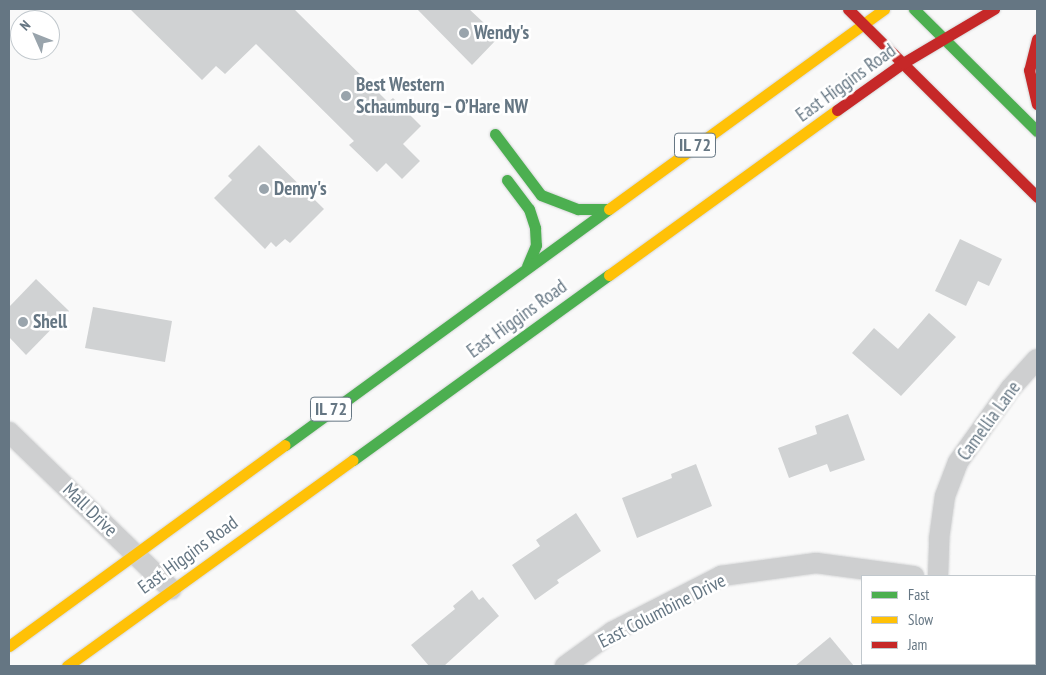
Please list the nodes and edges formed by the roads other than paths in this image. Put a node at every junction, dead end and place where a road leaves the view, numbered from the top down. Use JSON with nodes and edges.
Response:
{"nodes":[{"id":1,"x":848,"y":9,"type":"edge"},
{"id":2,"x":884,"y":9,"type":"edge"},
{"id":3,"x":914,"y":9,"type":"edge"},
{"id":4,"x":994,"y":9,"type":"edge"},
{"id":5,"x":863,"y":24,"type":"junction"},
{"id":6,"x":942,"y":37,"type":"junction"},
{"id":7,"x":1037,"y":39,"type":"edge"},
{"id":8,"x":902,"y":64,"type":"junction"},
{"id":9,"x":1037,"y":104,"type":"edge"},
{"id":10,"x":1037,"y":131,"type":"edge"},
{"id":11,"x":495,"y":134,"type":"dead end"},
{"id":12,"x":497,"y":166,"type":"dead end"},
{"id":13,"x":1037,"y":197,"type":"edge"},
{"id":14,"x":606,"y":209,"type":"junction"},
{"id":15,"x":527,"y":266,"type":"junction"},
{"id":16,"x":1037,"y":359,"type":"edge"},
{"id":17,"x":9,"y":432,"type":"edge"},
{"id":18,"x":134,"y":552,"type":"junction"},
{"id":19,"x":906,"y":575,"type":"edge"},
{"id":20,"x":938,"y":575,"type":"edge"},
{"id":21,"x":171,"y":589,"type":"junction"},
{"id":22,"x":9,"y":646,"type":"edge"},
{"id":23,"x":66,"y":666,"type":"edge"},
{"id":24,"x":565,"y":666,"type":"edge"}],
"edges":[{"from":1,"to":5,"type":"main road"},
{"from":2,"to":5,"type":"main road","name":"East Higgins Road","number":"IL 72"},
{"from":3,"to":6,"type":"main road"},
{"from":4,"to":6,"type":"main road","name":"East Higgins Road","number":"IL 72"},
{"from":5,"to":8,"type":"main road"},
{"from":5,"to":14,"type":"main road","name":"East Higgins Road","number":"IL 72"},
{"from":6,"to":8,"type":"main road","name":"East Higgins Road","number":"IL 72"},
{"from":6,"to":10,"type":"main road"},
{"from":7,"to":9,"type":"main road"},
{"from":8,"to":13,"type":"main road"},
{"from":8,"to":21,"type":"main road","name":"East Higgins Road","number":"IL 72"},
{"from":11,"to":14,"type":"main road"},
{"from":12,"to":15,"type":"main road"},
{"from":14,"to":15,"type":"main road","name":"East Higgins Road","number":"IL 72"},
{"from":15,"to":18,"type":"main road","name":"East Higgins Road","number":"IL 72"},
{"from":16,"to":20,"type":"street","name":"Camellia Lane"},
{"from":17,"to":18,"type":"street","name":"Mall Drive"},
{"from":18,"to":21,"type":"street","name":"Mall Drive"},
{"from":18,"to":22,"type":"main road","name":"East Higgins Road","number":"IL 72"},
{"from":19,"to":24,"type":"street","name":"East Columbine Drive"},
{"from":21,"to":23,"type":"main road","name":"East Higgins Road","number":"IL 72"}]}
